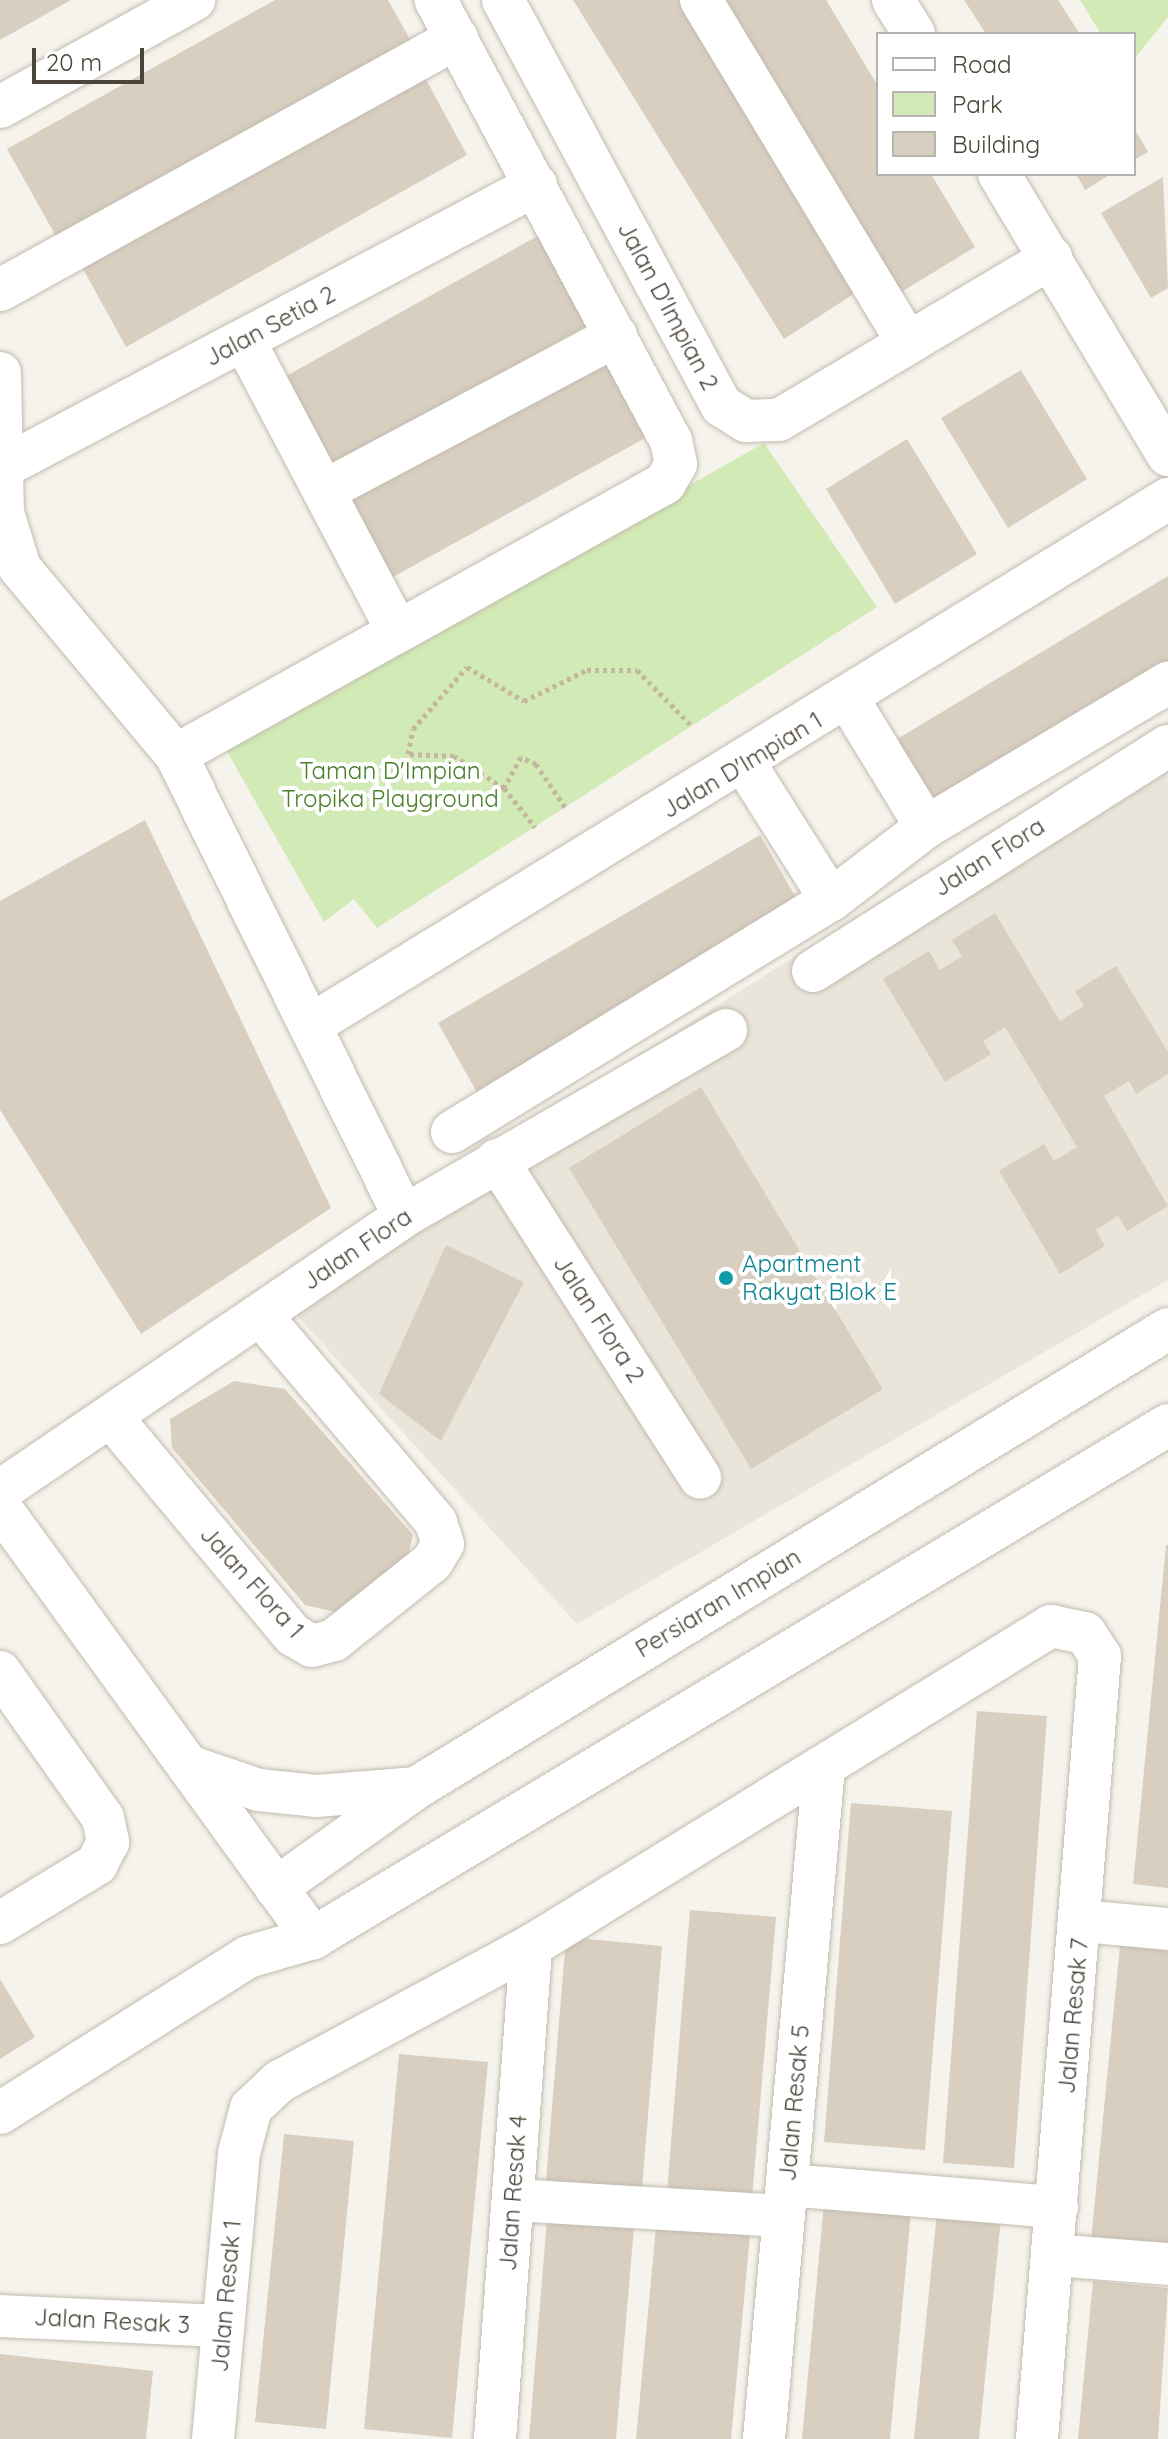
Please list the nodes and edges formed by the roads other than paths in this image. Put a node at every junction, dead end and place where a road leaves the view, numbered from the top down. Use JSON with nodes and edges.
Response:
{"nodes":[{"id":1,"x":194,"y":0,"type":"edge"},
{"id":2,"x":436,"y":0,"type":"edge"},
{"id":3,"x":503,"y":0,"type":"edge"},
{"id":4,"x":701,"y":0,"type":"edge"},
{"id":5,"x":893,"y":0,"type":"edge"},
{"id":6,"x":913,"y":32,"type":"edge"},
{"id":7,"x":457,"y":38,"type":"junction"},
{"id":8,"x":0,"y":107,"type":"edge"},
{"id":9,"x":1000,"y":176,"type":"edge"},
{"id":10,"x":536,"y":185,"type":"junction"},
{"id":11,"x":1051,"y":258,"type":"junction"},
{"id":12,"x":0,"y":290,"type":"edge"},
{"id":13,"x":616,"y":336,"type":"junction"},
{"id":14,"x":244,"y":340,"type":"junction"},
{"id":15,"x":908,"y":343,"type":"junction"},
{"id":16,"x":0,"y":373,"type":"edge"},
{"id":17,"x":1168,"y":455,"type":"edge"},
{"id":18,"x":5,"y":466,"type":"junction"},
{"id":19,"x":324,"y":491,"type":"junction"},
{"id":20,"x":1168,"y":499,"type":"edge"},
{"id":21,"x":397,"y":630,"type":"junction"},
{"id":22,"x":1168,"y":683,"type":"edge"},
{"id":23,"x":848,"y":699,"type":"junction"},
{"id":24,"x":1168,"y":746,"type":"edge"},
{"id":25,"x":176,"y":755,"type":"junction"},
{"id":26,"x":745,"y":764,"type":"junction"},
{"id":27,"x":926,"y":827,"type":"junction"},
{"id":28,"x":831,"y":900,"type":"junction"},
{"id":29,"x":813,"y":971,"type":"dead end"},
{"id":30,"x":311,"y":1025,"type":"junction"},
{"id":31,"x":726,"y":1030,"type":"dead end"},
{"id":32,"x":452,"y":1132,"type":"dead end"},
{"id":33,"x":497,"y":1160,"type":"junction"},
{"id":34,"x":404,"y":1216,"type":"junction"},
{"id":35,"x":261,"y":1316,"type":"junction"},
{"id":36,"x":1168,"y":1329,"type":"edge"},
{"id":37,"x":112,"y":1418,"type":"junction"},
{"id":38,"x":1168,"y":1425,"type":"edge"},
{"id":39,"x":700,"y":1478,"type":"dead end"},
{"id":40,"x":0,"y":1491,"type":"edge"},
{"id":41,"x":0,"y":1507,"type":"edge"},
{"id":42,"x":1051,"y":1626,"type":"joint"},
{"id":43,"x":0,"y":1672,"type":"edge"},
{"id":44,"x":188,"y":1766,"type":"junction"},
{"id":45,"x":824,"y":1767,"type":"junction"},
{"id":46,"x":416,"y":1788,"type":"junction"},
{"id":47,"x":276,"y":1888,"type":"junction"},
{"id":48,"x":1082,"y":1921,"type":"junction"},
{"id":49,"x":0,"y":1923,"type":"edge"},
{"id":50,"x":1168,"y":1929,"type":"edge"},
{"id":51,"x":313,"y":1938,"type":"junction"},
{"id":52,"x":531,"y":1946,"type":"junction"},
{"id":53,"x":248,"y":1957,"type":"junction"},
{"id":54,"x":0,"y":2113,"type":"edge"},
{"id":55,"x":513,"y":2200,"type":"junction"},
{"id":56,"x":785,"y":2200,"type":"junction"},
{"id":57,"x":1057,"y":2207,"type":"junction"},
{"id":58,"x":1054,"y":2255,"type":"junction"},
{"id":59,"x":1168,"y":2264,"type":"edge"},
{"id":60,"x":0,"y":2316,"type":"edge"},
{"id":61,"x":223,"y":2326,"type":"junction"},
{"id":62,"x":213,"y":2439,"type":"edge"},
{"id":63,"x":495,"y":2439,"type":"edge"},
{"id":64,"x":764,"y":2439,"type":"edge"},
{"id":65,"x":1037,"y":2439,"type":"edge"}],
"edges":[{"from":1,"to":8,"type":"street"},
{"from":2,"to":7,"type":"street"},
{"from":3,"to":15,"type":"street","name":"Jalan D'Impian 2"},
{"from":4,"to":15,"type":"street"},
{"from":5,"to":6,"type":"street"},
{"from":7,"to":10,"type":"street"},
{"from":7,"to":12,"type":"street"},
{"from":9,"to":11,"type":"street"},
{"from":10,"to":13,"type":"street"},
{"from":10,"to":14,"type":"street","name":"Jalan Setia 2"},
{"from":11,"to":15,"type":"street","name":"Jalan D'Impian 2"},
{"from":11,"to":17,"type":"street"},
{"from":13,"to":19,"type":"street"},
{"from":13,"to":21,"type":"street"},
{"from":14,"to":18,"type":"street","name":"Jalan Setia 2"},
{"from":14,"to":19,"type":"street"},
{"from":16,"to":18,"type":"street"},
{"from":18,"to":25,"type":"street"},
{"from":19,"to":21,"type":"street"},
{"from":20,"to":23,"type":"street","name":"Jalan D'Impian 1"},
{"from":21,"to":25,"type":"street"},
{"from":22,"to":27,"type":"street"},
{"from":23,"to":26,"type":"street","name":"Jalan D'Impian 1"},
{"from":23,"to":27,"type":"street"},
{"from":24,"to":29,"type":"street","name":"Jalan Flora"},
{"from":25,"to":30,"type":"street"},
{"from":26,"to":28,"type":"street"},
{"from":26,"to":30,"type":"street","name":"Jalan D'Impian 1"},
{"from":27,"to":28,"type":"street"},
{"from":28,"to":32,"type":"street"},
{"from":30,"to":34,"type":"street"},
{"from":31,"to":33,"type":"street","name":"Jalan Flora"},
{"from":33,"to":34,"type":"street","name":"Jalan Flora"},
{"from":33,"to":39,"type":"street","name":"Jalan Flora 2"},
{"from":34,"to":35,"type":"street","name":"Jalan Flora"},
{"from":35,"to":37,"type":"street","name":"Jalan Flora"},
{"from":35,"to":37,"type":"street","name":"Jalan Flora 1"},
{"from":36,"to":46,"type":"street","name":"Persiaran Impian"},
{"from":37,"to":40,"type":"street","name":"Jalan Flora"},
{"from":38,"to":51,"type":"street"},
{"from":41,"to":44,"type":"street"},
{"from":42,"to":45,"type":"street","name":"Jalan Resak 1"},
{"from":42,"to":48,"type":"street","name":"Jalan Resak 7"},
{"from":43,"to":49,"type":"street"},
{"from":44,"to":46,"type":"street"},
{"from":44,"to":47,"type":"street"},
{"from":45,"to":52,"type":"street","name":"Jalan Resak 1"},
{"from":45,"to":56,"type":"street","name":"Jalan Resak 5"},
{"from":46,"to":47,"type":"street","name":"Persiaran Impian"},
{"from":47,"to":51,"type":"street"},
{"from":47,"to":53,"type":"street"},
{"from":48,"to":50,"type":"street"},
{"from":48,"to":57,"type":"street","name":"Jalan Resak 7"},
{"from":51,"to":53,"type":"street"},
{"from":52,"to":55,"type":"street","name":"Jalan Resak 4"},
{"from":52,"to":61,"type":"street","name":"Jalan Resak 1"},
{"from":53,"to":54,"type":"street"},
{"from":55,"to":56,"type":"street"},
{"from":55,"to":63,"type":"street","name":"Jalan Resak 4"},
{"from":56,"to":57,"type":"street"},
{"from":56,"to":64,"type":"street","name":"Jalan Resak 5"},
{"from":57,"to":58,"type":"street","name":"Jalan Resak 7"},
{"from":58,"to":59,"type":"street"},
{"from":58,"to":65,"type":"street","name":"Jalan Resak 7"},
{"from":60,"to":61,"type":"street","name":"Jalan Resak 3"},
{"from":61,"to":62,"type":"street","name":"Jalan Resak 1"}]}
